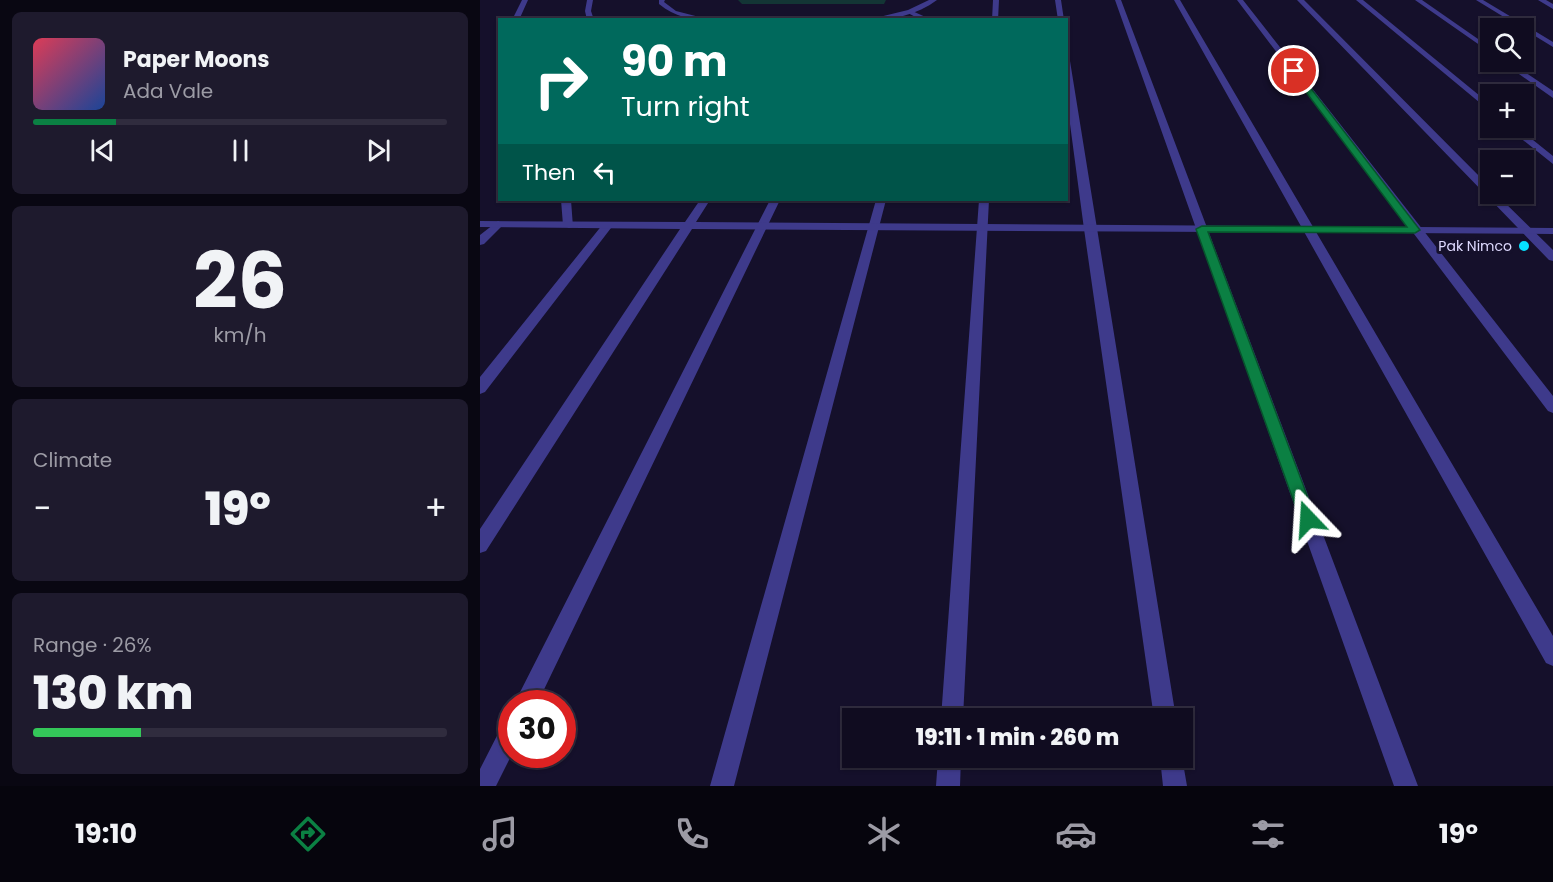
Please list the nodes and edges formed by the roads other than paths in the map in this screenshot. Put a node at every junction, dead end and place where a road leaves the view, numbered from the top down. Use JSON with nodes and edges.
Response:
{"nodes":[{"id":1,"x":525,"y":0,"type":"edge"},
{"id":2,"x":590,"y":0,"type":"edge"},
{"id":3,"x":662,"y":0,"type":"edge"},
{"id":4,"x":934,"y":0,"type":"edge"},
{"id":5,"x":996,"y":0,"type":"edge"},
{"id":6,"x":1058,"y":0,"type":"edge"},
{"id":7,"x":1118,"y":0,"type":"edge"},
{"id":8,"x":1177,"y":0,"type":"edge"},
{"id":9,"x":1240,"y":0,"type":"edge"},
{"id":10,"x":1300,"y":0,"type":"edge"},
{"id":11,"x":1359,"y":0,"type":"edge"},
{"id":12,"x":1418,"y":0,"type":"edge"},
{"id":13,"x":1479,"y":0,"type":"edge"},
{"id":14,"x":1541,"y":0,"type":"edge"},
{"id":15,"x":1553,"y":7,"type":"edge"},
{"id":16,"x":910,"y":12,"type":"junction"},
{"id":17,"x":516,"y":18,"type":"edge"},
{"id":18,"x":590,"y":18,"type":"edge"},
{"id":19,"x":698,"y":18,"type":"edge"},
{"id":20,"x":880,"y":18,"type":"edge"},
{"id":21,"x":924,"y":18,"type":"edge"},
{"id":22,"x":995,"y":18,"type":"edge"},
{"id":23,"x":1061,"y":18,"type":"edge"},
{"id":24,"x":1480,"y":43,"type":"edge"},
{"id":25,"x":1553,"y":45,"type":"edge"},
{"id":26,"x":1520,"y":72,"type":"edge"},
{"id":27,"x":1068,"y":76,"type":"edge"},
{"id":28,"x":1553,"y":95,"type":"edge"},
{"id":29,"x":1480,"y":100,"type":"edge"},
{"id":30,"x":1525,"y":138,"type":"edge"},
{"id":31,"x":1553,"y":161,"type":"edge"},
{"id":32,"x":566,"y":201,"type":"edge"},
{"id":33,"x":704,"y":201,"type":"edge"},
{"id":34,"x":774,"y":201,"type":"edge"},
{"id":35,"x":881,"y":201,"type":"edge"},
{"id":36,"x":984,"y":201,"type":"edge"},
{"id":37,"x":480,"y":224,"type":"edge"},
{"id":38,"x":498,"y":225,"type":"junction"},
{"id":39,"x":569,"y":225,"type":"junction"},
{"id":40,"x":607,"y":226,"type":"junction"},
{"id":41,"x":688,"y":226,"type":"junction"},
{"id":42,"x":761,"y":227,"type":"junction"},
{"id":43,"x":874,"y":228,"type":"junction"},
{"id":44,"x":982,"y":228,"type":"junction"},
{"id":45,"x":1089,"y":229,"type":"junction"},
{"id":46,"x":1202,"y":229,"type":"junction"},
{"id":47,"x":1309,"y":230,"type":"junction"},
{"id":48,"x":1415,"y":230,"type":"junction"},
{"id":49,"x":1527,"y":231,"type":"junction"},
{"id":50,"x":1553,"y":231,"type":"edge"},
{"id":51,"x":480,"y":242,"type":"edge"},
{"id":52,"x":1553,"y":257,"type":"edge"},
{"id":53,"x":480,"y":388,"type":"edge"},
{"id":54,"x":1553,"y":407,"type":"edge"},
{"id":55,"x":480,"y":546,"type":"edge"},
{"id":56,"x":1553,"y":656,"type":"edge"},
{"id":57,"x":532,"y":690,"type":"edge"},
{"id":58,"x":953,"y":708,"type":"edge"},
{"id":59,"x":1163,"y":708,"type":"edge"},
{"id":60,"x":498,"y":758,"type":"edge"},
{"id":61,"x":949,"y":768,"type":"edge"},
{"id":62,"x":1172,"y":768,"type":"edge"},
{"id":63,"x":484,"y":786,"type":"edge"},
{"id":64,"x":722,"y":786,"type":"edge"},
{"id":65,"x":948,"y":786,"type":"edge"},
{"id":66,"x":1175,"y":786,"type":"edge"},
{"id":67,"x":1406,"y":786,"type":"edge"}],
"edges":[{"from":1,"to":17,"type":"street"},
{"from":2,"to":18,"type":"street"},
{"from":3,"to":19,"type":"street"},
{"from":4,"to":16,"type":"street"},
{"from":5,"to":22,"type":"street"},
{"from":6,"to":23,"type":"street"},
{"from":7,"to":46,"type":"street"},
{"from":8,"to":47,"type":"street"},
{"from":9,"to":48,"type":"street"},
{"from":10,"to":49,"type":"street"},
{"from":11,"to":29,"type":"street"},
{"from":12,"to":24,"type":"street"},
{"from":13,"to":25,"type":"street"},
{"from":14,"to":15,"type":"street"},
{"from":16,"to":20,"type":"street"},
{"from":16,"to":21,"type":"street"},
{"from":26,"to":28,"type":"street"},
{"from":27,"to":45,"type":"street"},
{"from":30,"to":31,"type":"street"},
{"from":32,"to":39,"type":"street"},
{"from":33,"to":41,"type":"street"},
{"from":34,"to":42,"type":"street"},
{"from":35,"to":43,"type":"street"},
{"from":36,"to":44,"type":"street"},
{"from":37,"to":38,"type":"street"},
{"from":38,"to":39,"type":"street"},
{"from":38,"to":51,"type":"street"},
{"from":39,"to":40,"type":"street"},
{"from":40,"to":41,"type":"street"},
{"from":40,"to":53,"type":"street"},
{"from":41,"to":42,"type":"street"},
{"from":41,"to":55,"type":"street"},
{"from":42,"to":43,"type":"street"},
{"from":42,"to":57,"type":"street"},
{"from":43,"to":44,"type":"street"},
{"from":43,"to":64,"type":"street"},
{"from":44,"to":45,"type":"street"},
{"from":44,"to":58,"type":"street"},
{"from":45,"to":46,"type":"street"},
{"from":45,"to":59,"type":"street"},
{"from":46,"to":47,"type":"street"},
{"from":46,"to":67,"type":"street"},
{"from":47,"to":48,"type":"street"},
{"from":47,"to":56,"type":"street"},
{"from":48,"to":49,"type":"street"},
{"from":48,"to":54,"type":"street"},
{"from":49,"to":50,"type":"street"},
{"from":49,"to":52,"type":"street"},
{"from":60,"to":63,"type":"street"},
{"from":61,"to":65,"type":"street"},
{"from":62,"to":66,"type":"street"}]}
